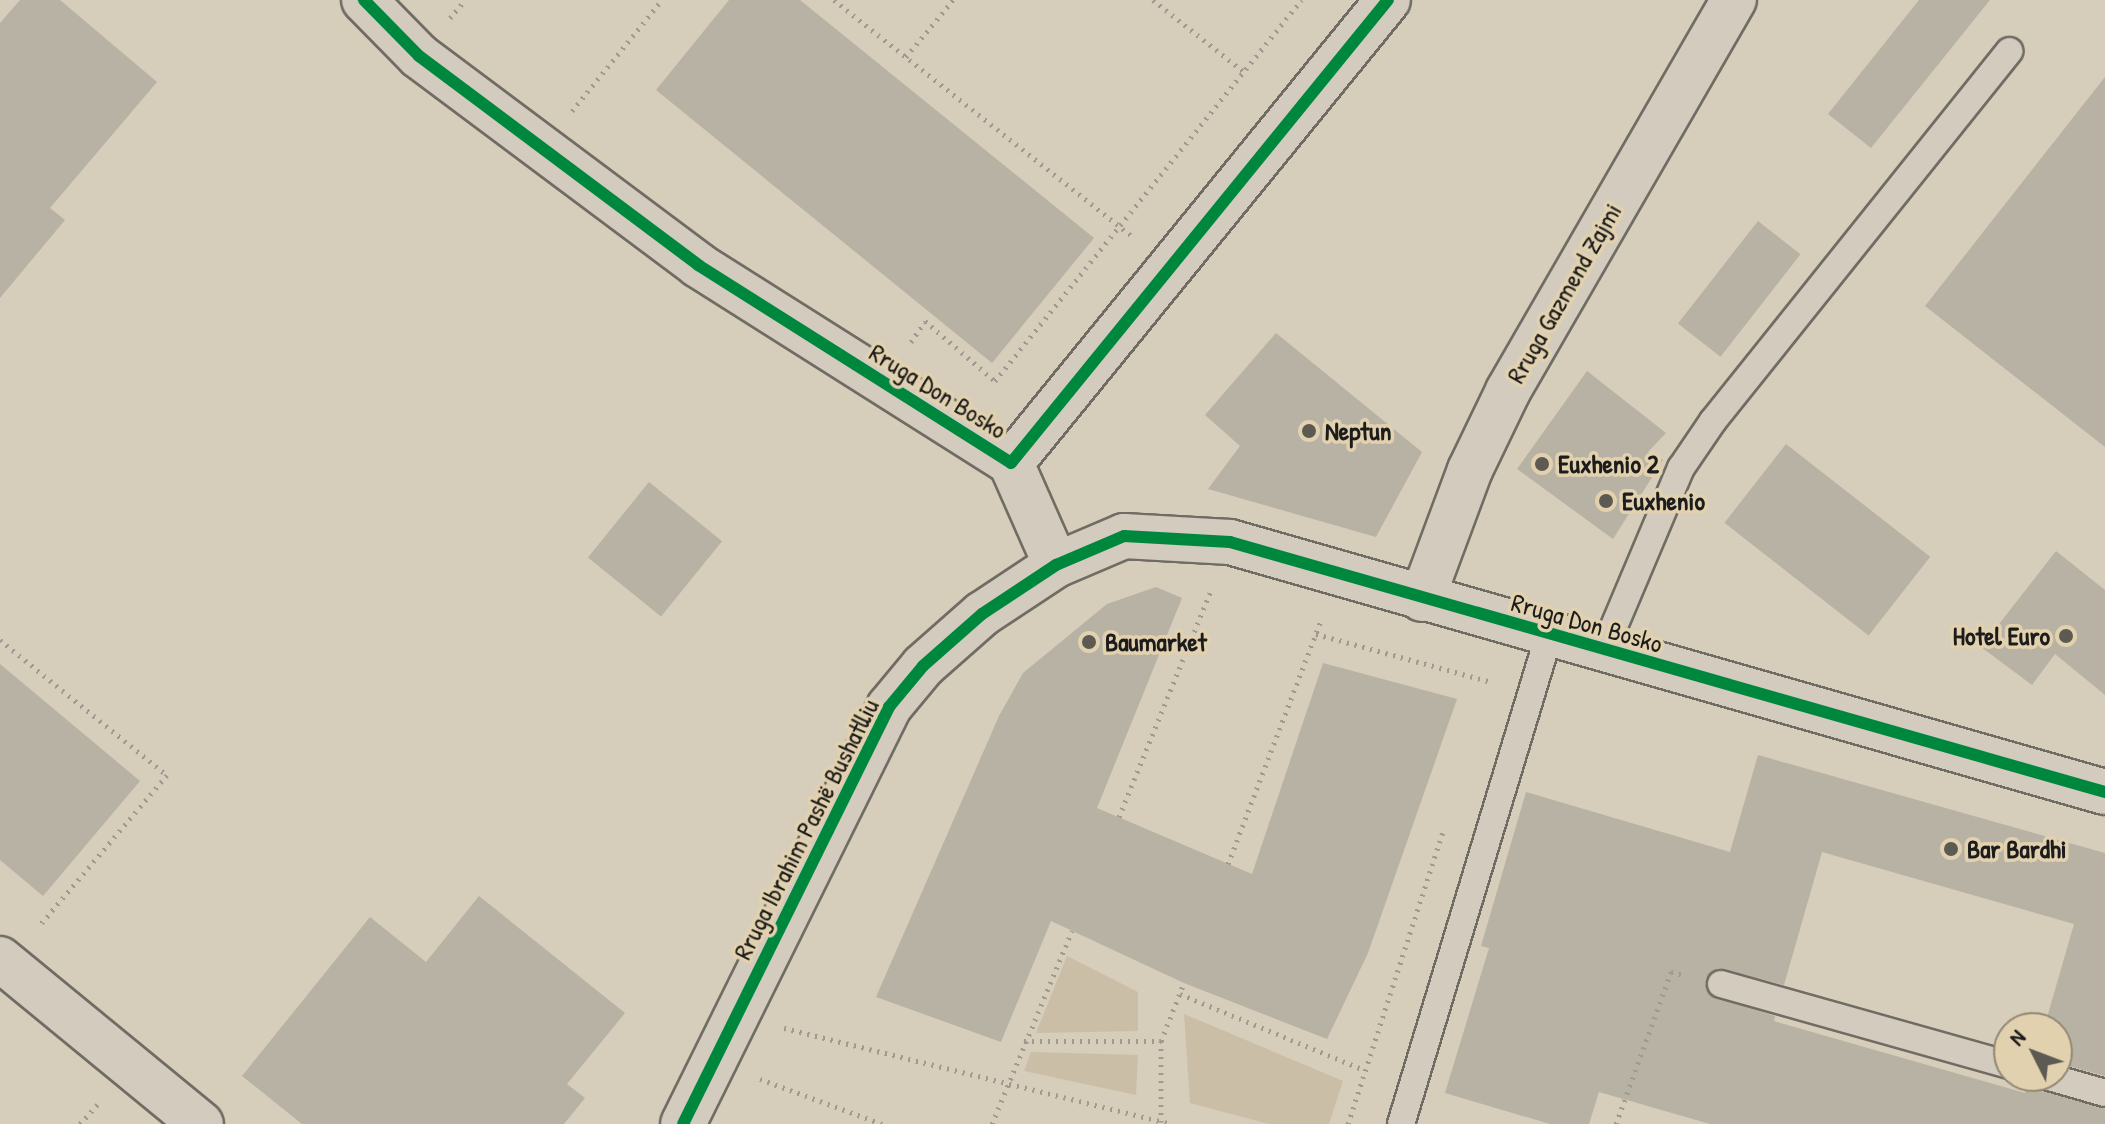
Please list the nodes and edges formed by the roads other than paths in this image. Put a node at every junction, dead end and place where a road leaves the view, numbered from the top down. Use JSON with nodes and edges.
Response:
{"nodes":[{"id":1,"x":364,"y":0,"type":"edge"},
{"id":2,"x":1388,"y":0,"type":"edge"},
{"id":3,"x":1734,"y":0,"type":"edge"},
{"id":4,"x":2009,"y":51,"type":"dead end"},
{"id":5,"x":1011,"y":463,"type":"junction"},
{"id":6,"x":1056,"y":565,"type":"junction"},
{"id":7,"x":1422,"y":599,"type":"junction"},
{"id":8,"x":1549,"y":635,"type":"junction"},
{"id":9,"x":1604,"y":650,"type":"junction"},
{"id":10,"x":2105,"y":792,"type":"edge"},
{"id":11,"x":3,"y":962,"type":"edge"},
{"id":12,"x":1721,"y":984,"type":"road end"},
{"id":13,"x":1993,"y":1060,"type":"edge"},
{"id":14,"x":2073,"y":1084,"type":"edge"},
{"id":15,"x":2105,"y":1093,"type":"edge"},
{"id":16,"x":201,"y":1124,"type":"edge"},
{"id":17,"x":683,"y":1124,"type":"edge"},
{"id":18,"x":1401,"y":1124,"type":"edge"}],
"edges":[{"from":1,"to":5,"type":"street","name":"Rruga Don Bosko"},
{"from":2,"to":5,"type":"street","name":"Rruga Don Bosko"},
{"from":3,"to":7,"type":"street","name":"Rruga Gazmend Zajmi"},
{"from":4,"to":9,"type":"lane"},
{"from":5,"to":6,"type":"street","name":"Rruga Don Bosko"},
{"from":6,"to":7,"type":"street","name":"Rruga Don Bosko"},
{"from":6,"to":17,"type":"street","name":"Rruga Ibrahim Pashë Bushatlliu"},
{"from":7,"to":8,"type":"street","name":"Rruga Don Bosko"},
{"from":8,"to":9,"type":"street","name":"Rruga Don Bosko"},
{"from":8,"to":18,"type":"lane"},
{"from":9,"to":10,"type":"street","name":"Rruga Don Bosko"},
{"from":11,"to":16,"type":"street"},
{"from":12,"to":13,"type":"lane"},
{"from":14,"to":15,"type":"lane"}]}
